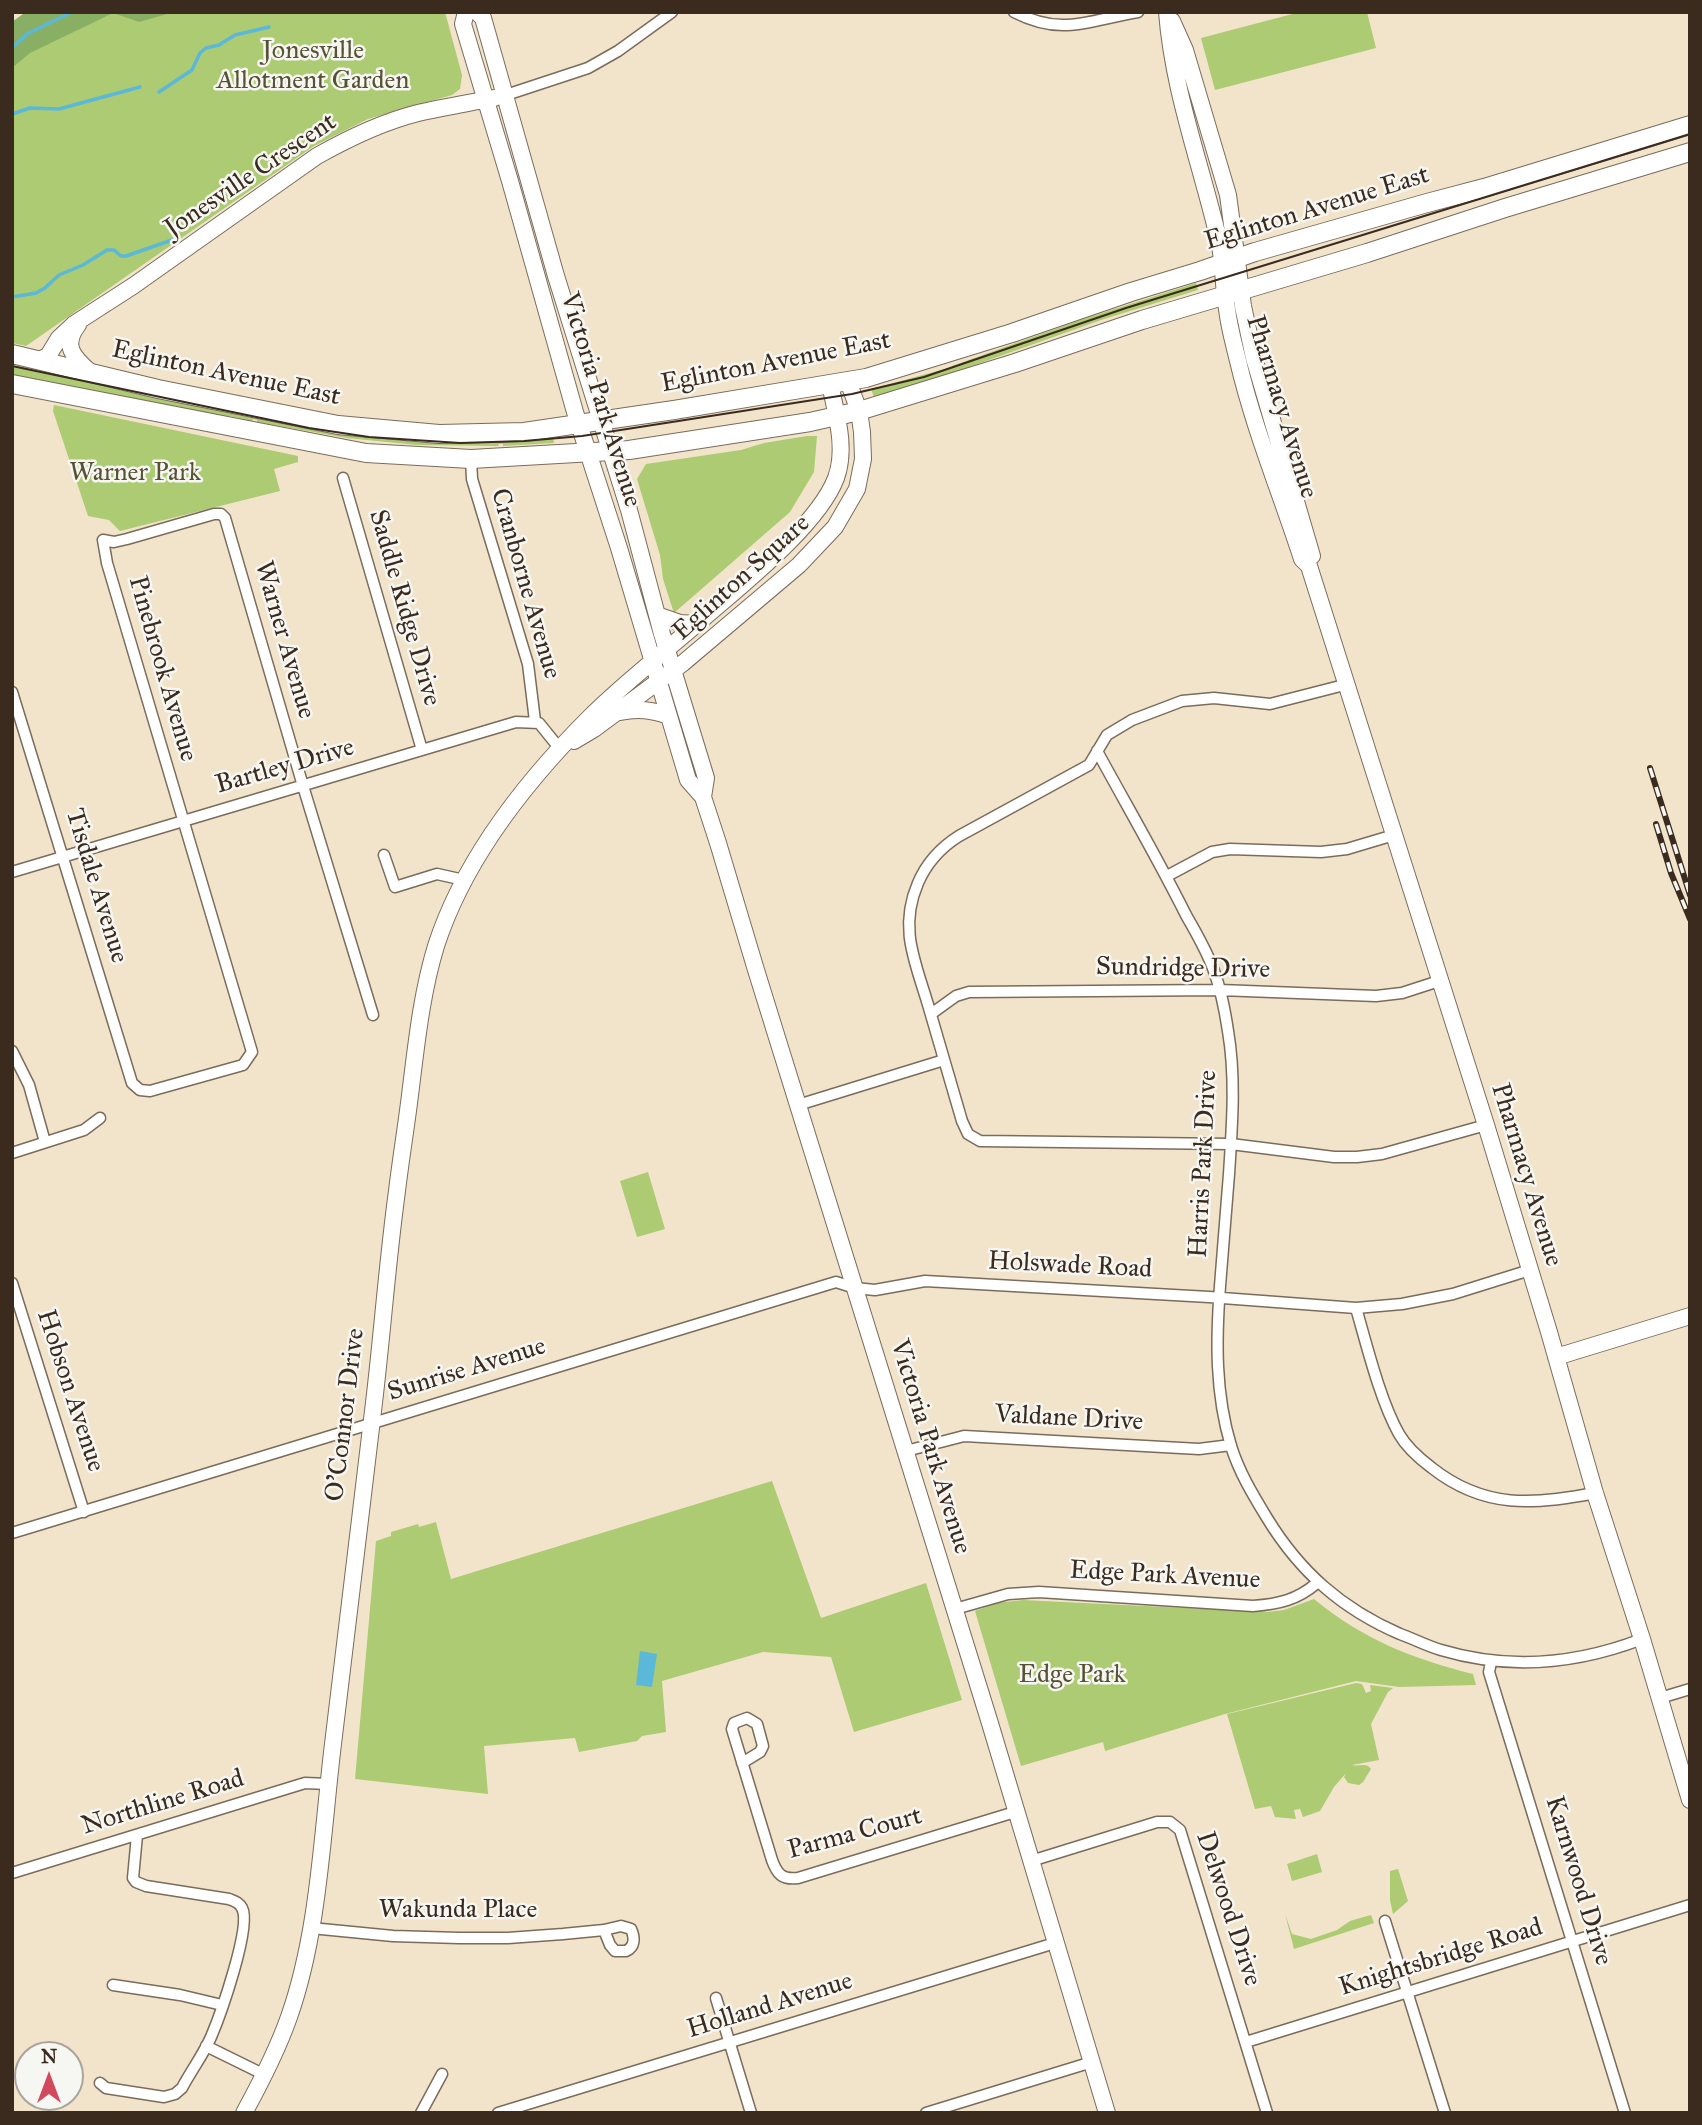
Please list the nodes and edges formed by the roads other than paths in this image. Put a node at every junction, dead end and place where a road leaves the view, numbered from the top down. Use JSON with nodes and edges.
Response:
{"nodes":[{"id":1,"x":466,"y":12,"type":"edge"},
{"id":2,"x":477,"y":12,"type":"edge"},
{"id":3,"x":672,"y":12,"type":"edge"},
{"id":4,"x":1014,"y":12,"type":"edge"},
{"id":5,"x":1138,"y":12,"type":"edge"},
{"id":6,"x":1168,"y":12,"type":"edge"},
{"id":7,"x":503,"y":96,"type":"junction"},
{"id":8,"x":486,"y":99,"type":"junction"},
{"id":9,"x":1690,"y":125,"type":"edge"},
{"id":10,"x":1690,"y":152,"type":"edge"},
{"id":11,"x":1230,"y":261,"type":"junction"},
{"id":12,"x":1233,"y":293,"type":"junction"},
{"id":13,"x":82,"y":320,"type":"junction"},
{"id":14,"x":12,"y":354,"type":"edge"},
{"id":15,"x":39,"y":360,"type":"junction"},
{"id":16,"x":89,"y":372,"type":"junction"},
{"id":17,"x":839,"y":383,"type":"junction"},
{"id":18,"x":12,"y":384,"type":"edge"},
{"id":19,"x":859,"y":411,"type":"junction"},
{"id":20,"x":837,"y":416,"type":"junction"},
{"id":21,"x":602,"y":420,"type":"junction"},
{"id":22,"x":578,"y":424,"type":"junction"},
{"id":23,"x":611,"y":451,"type":"junction"},
{"id":24,"x":589,"y":453,"type":"junction"},
{"id":25,"x":471,"y":460,"type":"junction"},
{"id":26,"x":343,"y":478,"type":"dead end"},
{"id":27,"x":103,"y":540,"type":"joint"},
{"id":28,"x":657,"y":615,"type":"junction"},
{"id":29,"x":697,"y":624,"type":"junction"},
{"id":30,"x":703,"y":646,"type":"junction"},
{"id":31,"x":668,"y":649,"type":"junction"},
{"id":32,"x":652,"y":661,"type":"junction"},
{"id":33,"x":674,"y":670,"type":"junction"},
{"id":34,"x":659,"y":682,"type":"junction"},
{"id":35,"x":1348,"y":684,"type":"junction"},
{"id":36,"x":12,"y":692,"type":"edge"},
{"id":37,"x":683,"y":701,"type":"junction"},
{"id":38,"x":614,"y":713,"type":"junction"},
{"id":39,"x":669,"y":716,"type":"junction"},
{"id":40,"x":535,"y":721,"type":"junction"},
{"id":41,"x":560,"y":749,"type":"junction"},
{"id":42,"x":422,"y":750,"type":"junction"},
{"id":43,"x":1097,"y":751,"type":"junction"},
{"id":44,"x":303,"y":786,"type":"junction"},
{"id":45,"x":703,"y":797,"type":"junction"},
{"id":46,"x":182,"y":821,"type":"junction"},
{"id":47,"x":1394,"y":835,"type":"junction"},
{"id":48,"x":384,"y":855,"type":"dead end"},
{"id":49,"x":63,"y":857,"type":"junction"},
{"id":50,"x":12,"y":872,"type":"edge"},
{"id":51,"x":1167,"y":876,"type":"junction"},
{"id":52,"x":464,"y":880,"type":"junction"},
{"id":53,"x":1439,"y":981,"type":"junction"},
{"id":54,"x":1220,"y":990,"type":"junction"},
{"id":55,"x":930,"y":1014,"type":"junction"},
{"id":56,"x":373,"y":1015,"type":"dead end"},
{"id":57,"x":12,"y":1051,"type":"edge"},
{"id":58,"x":944,"y":1060,"type":"junction"},
{"id":59,"x":140,"y":1090,"type":"joint"},
{"id":60,"x":798,"y":1105,"type":"junction"},
{"id":61,"x":100,"y":1118,"type":"dead end"},
{"id":62,"x":1486,"y":1125,"type":"junction"},
{"id":63,"x":45,"y":1142,"type":"junction"},
{"id":64,"x":1231,"y":1144,"type":"junction"},
{"id":65,"x":12,"y":1153,"type":"edge"},
{"id":66,"x":1530,"y":1270,"type":"junction"},
{"id":67,"x":12,"y":1283,"type":"edge"},
{"id":68,"x":855,"y":1288,"type":"junction"},
{"id":69,"x":1219,"y":1298,"type":"junction"},
{"id":70,"x":1356,"y":1308,"type":"junction"},
{"id":71,"x":1690,"y":1316,"type":"edge"},
{"id":72,"x":1556,"y":1357,"type":"junction"},
{"id":73,"x":372,"y":1423,"type":"junction"},
{"id":74,"x":1231,"y":1446,"type":"junction"},
{"id":75,"x":906,"y":1451,"type":"junction"},
{"id":76,"x":1595,"y":1493,"type":"junction"},
{"id":77,"x":85,"y":1512,"type":"junction"},
{"id":78,"x":12,"y":1533,"type":"edge"},
{"id":79,"x":1317,"y":1583,"type":"junction"},
{"id":80,"x":955,"y":1609,"type":"junction"},
{"id":81,"x":1642,"y":1639,"type":"junction"},
{"id":82,"x":1491,"y":1661,"type":"junction"},
{"id":83,"x":1690,"y":1689,"type":"edge"},
{"id":84,"x":1660,"y":1698,"type":"junction"},
{"id":85,"x":743,"y":1763,"type":"dead end"},
{"id":86,"x":328,"y":1784,"type":"junction"},
{"id":87,"x":1690,"y":1800,"type":"edge"},
{"id":88,"x":1015,"y":1812,"type":"junction"},
{"id":89,"x":137,"y":1835,"type":"junction"},
{"id":90,"x":1031,"y":1861,"type":"junction"},
{"id":91,"x":12,"y":1873,"type":"edge"},
{"id":92,"x":1690,"y":1905,"type":"edge"},
{"id":93,"x":1385,"y":1921,"type":"dead end"},
{"id":94,"x":312,"y":1928,"type":"junction"},
{"id":95,"x":604,"y":1930,"type":"dead end"},
{"id":96,"x":1572,"y":1941,"type":"junction"},
{"id":97,"x":1055,"y":1943,"type":"junction"},
{"id":98,"x":113,"y":1985,"type":"dead end"},
{"id":99,"x":1407,"y":1992,"type":"junction"},
{"id":100,"x":716,"y":1998,"type":"dead end"},
{"id":101,"x":222,"y":2005,"type":"junction"},
{"id":102,"x":1247,"y":2042,"type":"junction"},
{"id":103,"x":730,"y":2043,"type":"junction"},
{"id":104,"x":206,"y":2046,"type":"junction"},
{"id":105,"x":1092,"y":2062,"type":"junction"},
{"id":106,"x":442,"y":2074,"type":"dead end"},
{"id":107,"x":265,"y":2075,"type":"junction"},
{"id":108,"x":100,"y":2083,"type":"dead end"},
{"id":109,"x":244,"y":2113,"type":"edge"},
{"id":110,"x":421,"y":2113,"type":"edge"},
{"id":111,"x":498,"y":2113,"type":"edge"},
{"id":112,"x":751,"y":2113,"type":"edge"},
{"id":113,"x":926,"y":2113,"type":"edge"},
{"id":114,"x":1107,"y":2113,"type":"edge"},
{"id":115,"x":1267,"y":2113,"type":"edge"},
{"id":116,"x":1444,"y":2113,"type":"edge"},
{"id":117,"x":1625,"y":2113,"type":"edge"}],
"edges":[{"from":1,"to":8,"type":"main road","name":"Victoria Park Avenue"},
{"from":2,"to":7,"type":"main road","name":"Victoria Park Avenue"},
{"from":3,"to":7,"type":"street"},
{"from":4,"to":5,"type":"street"},
{"from":6,"to":11,"type":"main road","name":"Pharmacy Avenue"},
{"from":7,"to":8,"type":"main road","name":"Jonesville Crescent"},
{"from":7,"to":21,"type":"main road","name":"Victoria Park Avenue"},
{"from":8,"to":13,"type":"main road","name":"Jonesville Crescent"},
{"from":8,"to":22,"type":"main road","name":"Victoria Park Avenue"},
{"from":9,"to":11,"type":"main road","name":"Eglinton Avenue East"},
{"from":10,"to":12,"type":"main road","name":"Eglinton Avenue East"},
{"from":11,"to":12,"type":"main road","name":"Pharmacy Avenue"},
{"from":11,"to":17,"type":"main road","name":"Eglinton Avenue East"},
{"from":12,"to":19,"type":"main road","name":"Eglinton Avenue East"},
{"from":12,"to":35,"type":"main road","name":"Pharmacy Avenue"},
{"from":13,"to":15,"type":"main road","name":"Jonesville Crescent"},
{"from":13,"to":16,"type":"main road"},
{"from":14,"to":15,"type":"main road","name":"Eglinton Avenue East"},
{"from":15,"to":16,"type":"main road","name":"Eglinton Avenue East"},
{"from":16,"to":22,"type":"main road","name":"Eglinton Avenue East"},
{"from":17,"to":19,"type":"main road","name":"Eglinton Square"},
{"from":17,"to":20,"type":"main road","name":"Eglinton Square"},
{"from":17,"to":21,"type":"main road","name":"Eglinton Avenue East"},
{"from":18,"to":25,"type":"main road","name":"Eglinton Avenue East"},
{"from":19,"to":20,"type":"main road","name":"Eglinton Avenue East"},
{"from":19,"to":30,"type":"main road","name":"Eglinton Square"},
{"from":20,"to":23,"type":"main road","name":"Eglinton Avenue East"},
{"from":20,"to":29,"type":"main road","name":"Eglinton Square"},
{"from":21,"to":22,"type":"main road","name":"Eglinton Avenue East"},
{"from":21,"to":23,"type":"main road","name":"Victoria Park Avenue"},
{"from":22,"to":24,"type":"main road","name":"Victoria Park Avenue"},
{"from":23,"to":24,"type":"main road","name":"Eglinton Avenue East"},
{"from":23,"to":28,"type":"main road","name":"Victoria Park Avenue"},
{"from":24,"to":25,"type":"main road","name":"Eglinton Avenue East"},
{"from":24,"to":32,"type":"main road","name":"Victoria Park Avenue"},
{"from":25,"to":40,"type":"street","name":"Cranborne Avenue"},
{"from":26,"to":42,"type":"street","name":"Saddle Ridge Drive"},
{"from":27,"to":44,"type":"street","name":"Warner Avenue"},
{"from":27,"to":46,"type":"street","name":"Pinebrook Avenue"},
{"from":28,"to":29,"type":"main road"},
{"from":28,"to":31,"type":"main road","name":"Victoria Park Avenue"},
{"from":29,"to":31,"type":"main road","name":"Eglinton Square"},
{"from":30,"to":33,"type":"main road","name":"Eglinton Square"},
{"from":30,"to":37,"type":"main road"},
{"from":31,"to":32,"type":"main road","name":"Eglinton Square"},
{"from":31,"to":33,"type":"main road","name":"Victoria Park Avenue"},
{"from":32,"to":34,"type":"main road","name":"Victoria Park Avenue"},
{"from":32,"to":41,"type":"main road","name":"O'Connor Drive"},
{"from":33,"to":34,"type":"main road","name":"Eglinton Square"},
{"from":33,"to":37,"type":"main road","name":"Victoria Park Avenue"},
{"from":34,"to":38,"type":"main road","name":"O'Connor Drive"},
{"from":34,"to":39,"type":"main road","name":"Victoria Park Avenue"},
{"from":35,"to":43,"type":"street"},
{"from":35,"to":47,"type":"main road","name":"Pharmacy Avenue"},
{"from":36,"to":49,"type":"street","name":"Tisdale Avenue"},
{"from":37,"to":45,"type":"main road","name":"Victoria Park Avenue"},
{"from":38,"to":39,"type":"main road"},
{"from":38,"to":41,"type":"main road","name":"O'Connor Drive"},
{"from":39,"to":45,"type":"main road","name":"Victoria Park Avenue"},
{"from":40,"to":41,"type":"street"},
{"from":40,"to":42,"type":"street","name":"Bartley Drive"},
{"from":41,"to":52,"type":"main road","name":"O'Connor Drive"},
{"from":42,"to":44,"type":"street","name":"Bartley Drive"},
{"from":43,"to":51,"type":"street","name":"Harris Park Drive"},
{"from":43,"to":55,"type":"street"},
{"from":44,"to":46,"type":"street","name":"Bartley Drive"},
{"from":44,"to":56,"type":"street","name":"Warner Avenue"},
{"from":45,"to":60,"type":"main road","name":"Victoria Park Avenue"},
{"from":46,"to":49,"type":"street","name":"Bartley Drive"},
{"from":46,"to":59,"type":"street","name":"Pinebrook Avenue"},
{"from":47,"to":51,"type":"street"},
{"from":47,"to":53,"type":"main road","name":"Pharmacy Avenue"},
{"from":48,"to":52,"type":"street"},
{"from":49,"to":50,"type":"street","name":"Bartley Drive"},
{"from":49,"to":59,"type":"street","name":"Tisdale Avenue"},
{"from":51,"to":54,"type":"street","name":"Harris Park Drive"},
{"from":52,"to":73,"type":"main road","name":"O'Connor Drive"},
{"from":53,"to":54,"type":"street","name":"Sundridge Drive"},
{"from":53,"to":62,"type":"main road","name":"Pharmacy Avenue"},
{"from":54,"to":55,"type":"street","name":"Sundridge Drive"},
{"from":54,"to":64,"type":"street","name":"Harris Park Drive"},
{"from":55,"to":58,"type":"street"},
{"from":57,"to":63,"type":"street"},
{"from":58,"to":60,"type":"street"},
{"from":58,"to":64,"type":"street"},
{"from":60,"to":68,"type":"main road","name":"Victoria Park Avenue"},
{"from":61,"to":63,"type":"street"},
{"from":62,"to":64,"type":"street"},
{"from":62,"to":66,"type":"main road","name":"Pharmacy Avenue"},
{"from":63,"to":65,"type":"street"},
{"from":64,"to":69,"type":"street","name":"Harris Park Drive"},
{"from":66,"to":70,"type":"street","name":"Holswade Road"},
{"from":66,"to":72,"type":"main road","name":"Pharmacy Avenue"},
{"from":67,"to":77,"type":"street","name":"Hobson Avenue"},
{"from":68,"to":69,"type":"street","name":"Holswade Road"},
{"from":68,"to":73,"type":"street","name":"Sunrise Avenue"},
{"from":68,"to":75,"type":"main road","name":"Victoria Park Avenue"},
{"from":69,"to":70,"type":"street","name":"Holswade Road"},
{"from":69,"to":74,"type":"street","name":"Harris Park Drive"},
{"from":70,"to":76,"type":"street"},
{"from":71,"to":72,"type":"main road"},
{"from":72,"to":76,"type":"main road","name":"Pharmacy Avenue"},
{"from":73,"to":77,"type":"street","name":"Sunrise Avenue"},
{"from":73,"to":86,"type":"main road","name":"O'Connor Drive"},
{"from":74,"to":75,"type":"street","name":"Valdane Drive"},
{"from":74,"to":79,"type":"street","name":"Harris Park Drive"},
{"from":75,"to":80,"type":"main road","name":"Victoria Park Avenue"},
{"from":76,"to":81,"type":"main road","name":"Pharmacy Avenue"},
{"from":77,"to":78,"type":"street","name":"Sunrise Avenue"},
{"from":79,"to":80,"type":"street","name":"Edge Park Avenue"},
{"from":79,"to":82,"type":"street"},
{"from":80,"to":88,"type":"main road","name":"Victoria Park Avenue"},
{"from":81,"to":82,"type":"street"},
{"from":81,"to":84,"type":"main road","name":"Pharmacy Avenue"},
{"from":82,"to":96,"type":"street","name":"Karnwood Drive"},
{"from":83,"to":84,"type":"street"},
{"from":84,"to":87,"type":"main road","name":"Pharmacy Avenue"},
{"from":85,"to":88,"type":"street","name":"Parma Court"},
{"from":86,"to":89,"type":"street","name":"Northline Road"},
{"from":86,"to":94,"type":"main road","name":"O'Connor Drive"},
{"from":88,"to":90,"type":"main road","name":"Victoria Park Avenue"},
{"from":89,"to":91,"type":"street","name":"Northline Road"},
{"from":89,"to":101,"type":"street"},
{"from":90,"to":97,"type":"main road","name":"Victoria Park Avenue"},
{"from":90,"to":102,"type":"street","name":"Delwood Drive"},
{"from":92,"to":96,"type":"street","name":"Knightsbridge Road"},
{"from":93,"to":99,"type":"street"},
{"from":94,"to":95,"type":"street","name":"Wakunda Place"},
{"from":94,"to":107,"type":"main road","name":"O'Connor Drive"},
{"from":96,"to":99,"type":"street","name":"Knightsbridge Road"},
{"from":96,"to":117,"type":"street","name":"Karnwood Drive"},
{"from":97,"to":103,"type":"street","name":"Holland Avenue"},
{"from":97,"to":105,"type":"main road","name":"Victoria Park Avenue"},
{"from":98,"to":101,"type":"street"},
{"from":99,"to":102,"type":"street","name":"Knightsbridge Road"},
{"from":99,"to":116,"type":"street"},
{"from":100,"to":103,"type":"street"},
{"from":101,"to":104,"type":"street"},
{"from":102,"to":115,"type":"street","name":"Delwood Drive"},
{"from":103,"to":111,"type":"street","name":"Holland Avenue"},
{"from":103,"to":112,"type":"street"},
{"from":104,"to":107,"type":"street"},
{"from":104,"to":108,"type":"street"},
{"from":105,"to":113,"type":"street"},
{"from":105,"to":114,"type":"main road","name":"Victoria Park Avenue"},
{"from":106,"to":110,"type":"street"},
{"from":107,"to":109,"type":"main road","name":"O'Connor Drive"}]}
